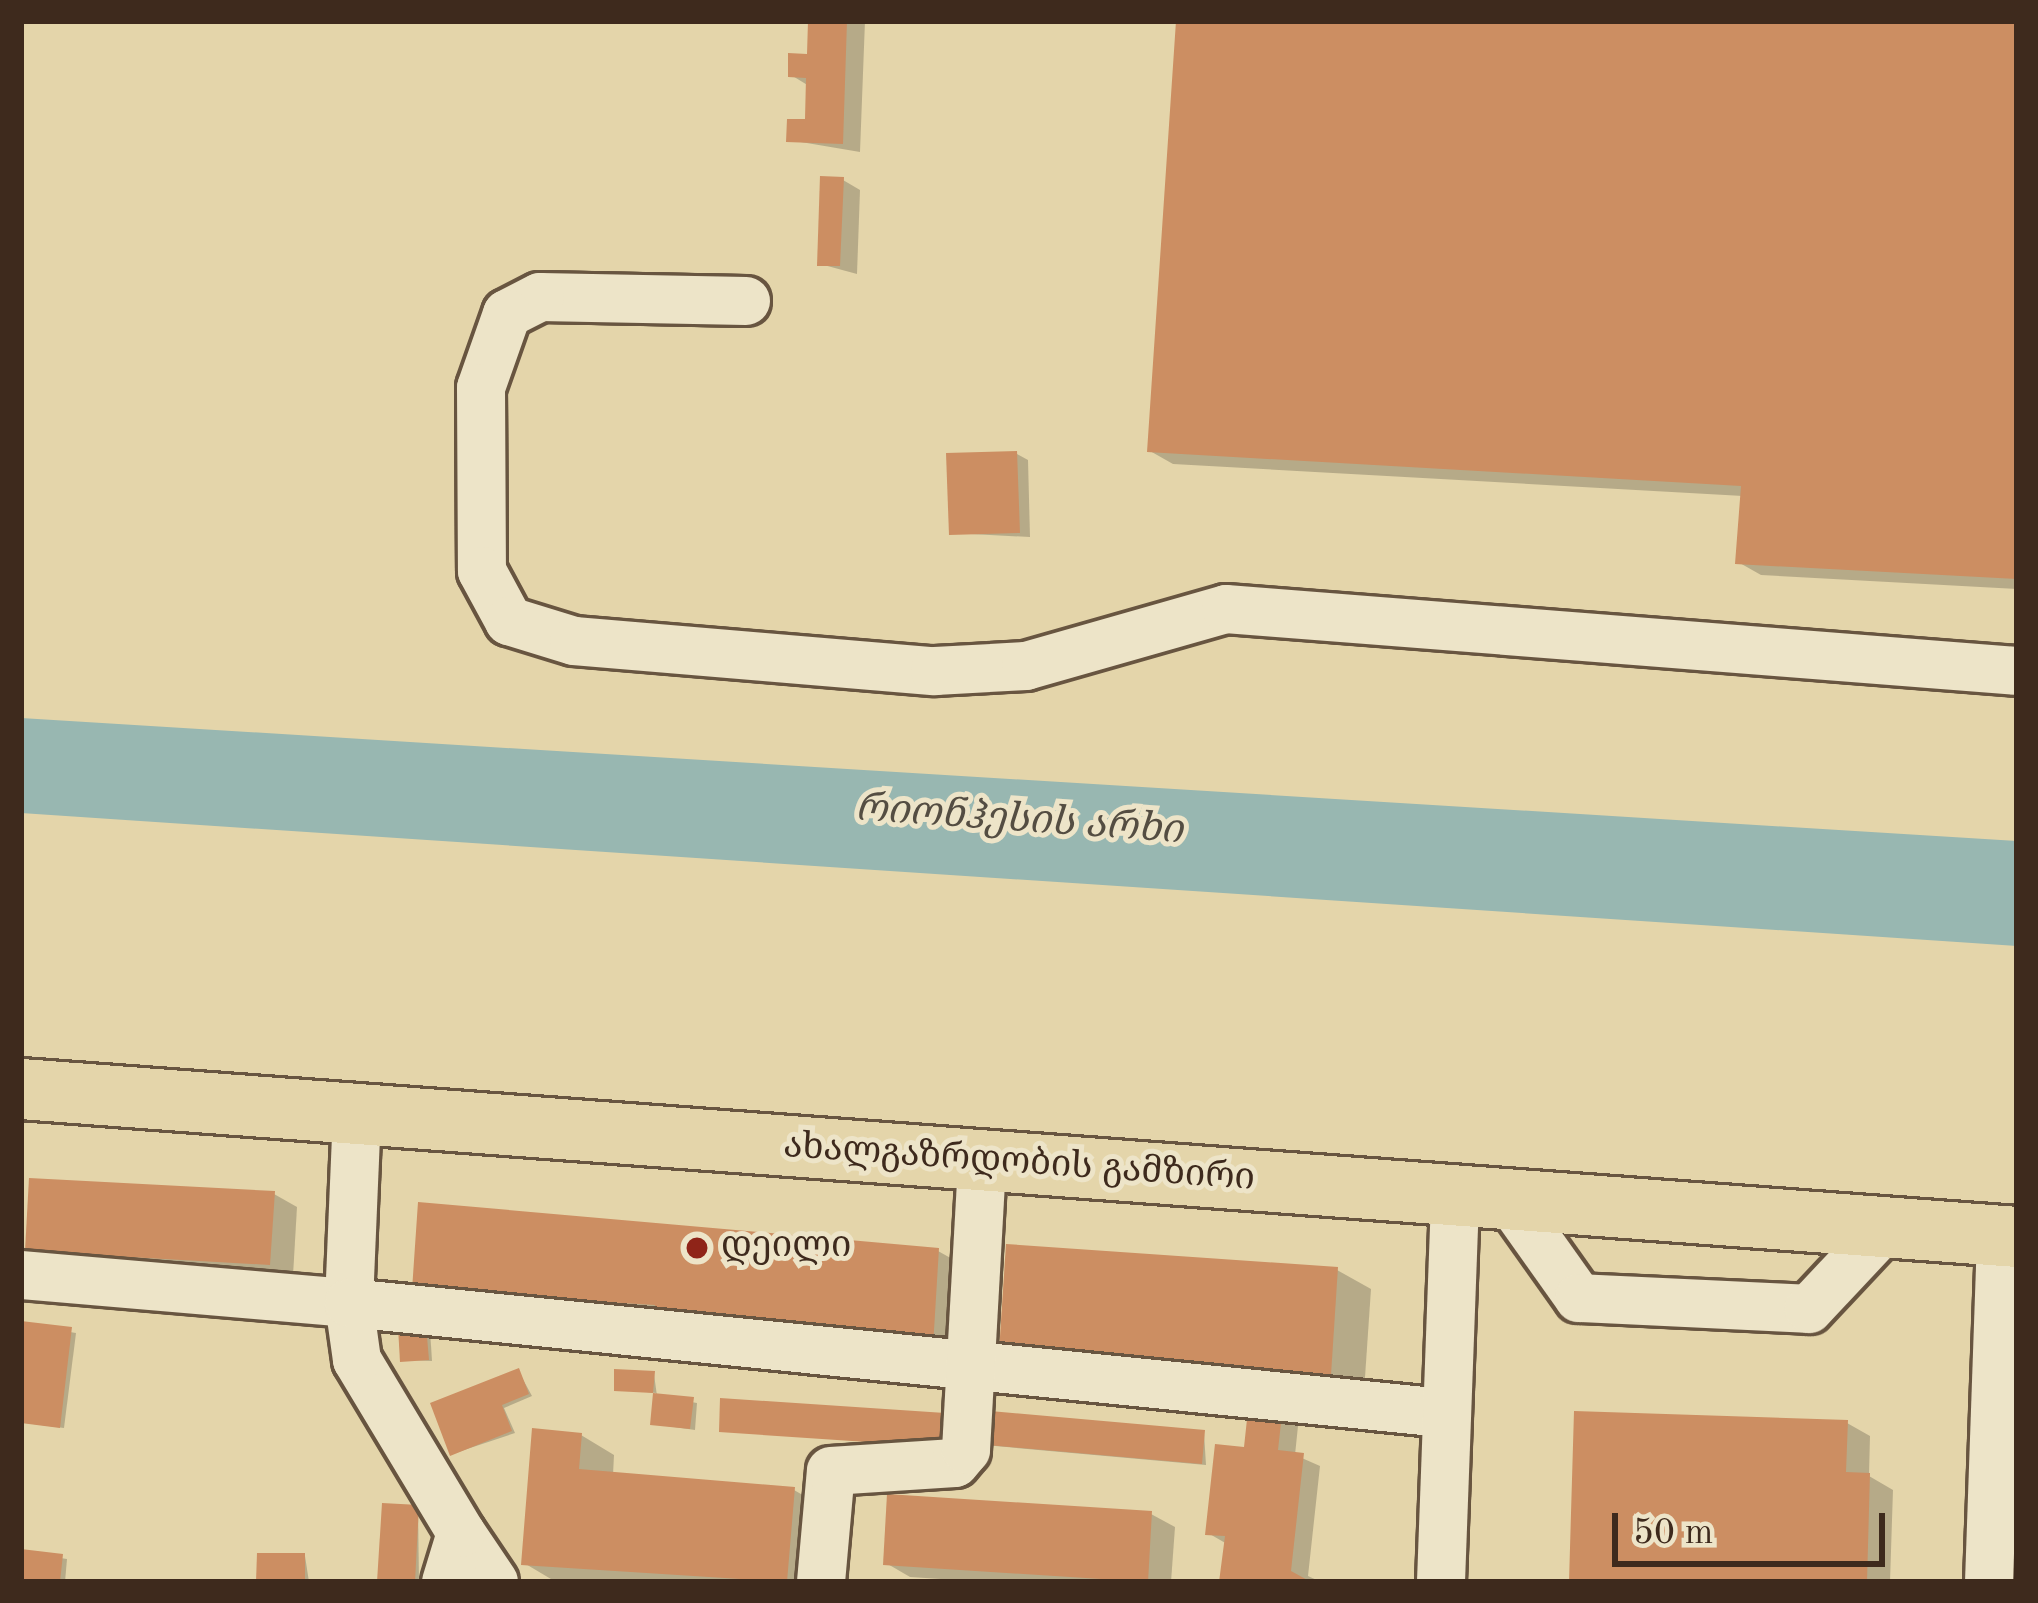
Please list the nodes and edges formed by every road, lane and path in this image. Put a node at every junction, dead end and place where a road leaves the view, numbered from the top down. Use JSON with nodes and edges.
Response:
{"nodes":[{"id":1,"x":746,"y":301,"type":"dead end"},
{"id":2,"x":2017,"y":670,"type":"edge"},
{"id":3,"x":21,"y":1089,"type":"edge"},
{"id":4,"x":358,"y":1114,"type":"junction"},
{"id":5,"x":982,"y":1161,"type":"junction"},
{"id":6,"x":1483,"y":1199,"type":"junction"},
{"id":7,"x":1884,"y":1229,"type":"junction"},
{"id":8,"x":2009,"y":1236,"type":"edge"},
{"id":9,"x":21,"y":1275,"type":"edge"},
{"id":10,"x":349,"y":1303,"type":"junction"},
{"id":11,"x":974,"y":1358,"type":"junction"},
{"id":12,"x":1444,"y":1412,"type":"junction"},
{"id":13,"x":460,"y":1533,"type":"junction"},
{"id":14,"x":446,"y":1582,"type":"edge"},
{"id":15,"x":494,"y":1582,"type":"edge"},
{"id":16,"x":821,"y":1582,"type":"edge"},
{"id":17,"x":1441,"y":1582,"type":"edge"},
{"id":18,"x":1989,"y":1582,"type":"edge"}],
"edges":[{"from":1,"to":2,"type":"street"},
{"from":3,"to":4,"type":"main road","name":"ახალგაზრდობის გამზირი"},
{"from":4,"to":5,"type":"main road","name":"ახალგაზრდობის გამზირი"},
{"from":4,"to":10,"type":"street"},
{"from":5,"to":6,"type":"main road","name":"ახალგაზრდობის გამზირი"},
{"from":5,"to":11,"type":"street"},
{"from":6,"to":7,"type":"main road","name":"ახალგაზრდობის გამზირი"},
{"from":6,"to":7,"type":"street"},
{"from":6,"to":12,"type":"street"},
{"from":7,"to":8,"type":"main road","name":"ახალგაზრდობის გამზირი"},
{"from":8,"to":18,"type":"street"},
{"from":9,"to":10,"type":"street"},
{"from":10,"to":11,"type":"street"},
{"from":10,"to":13,"type":"street"},
{"from":11,"to":12,"type":"street"},
{"from":11,"to":16,"type":"street"},
{"from":12,"to":17,"type":"street"},
{"from":13,"to":14,"type":"street"},
{"from":13,"to":15,"type":"street"}]}
